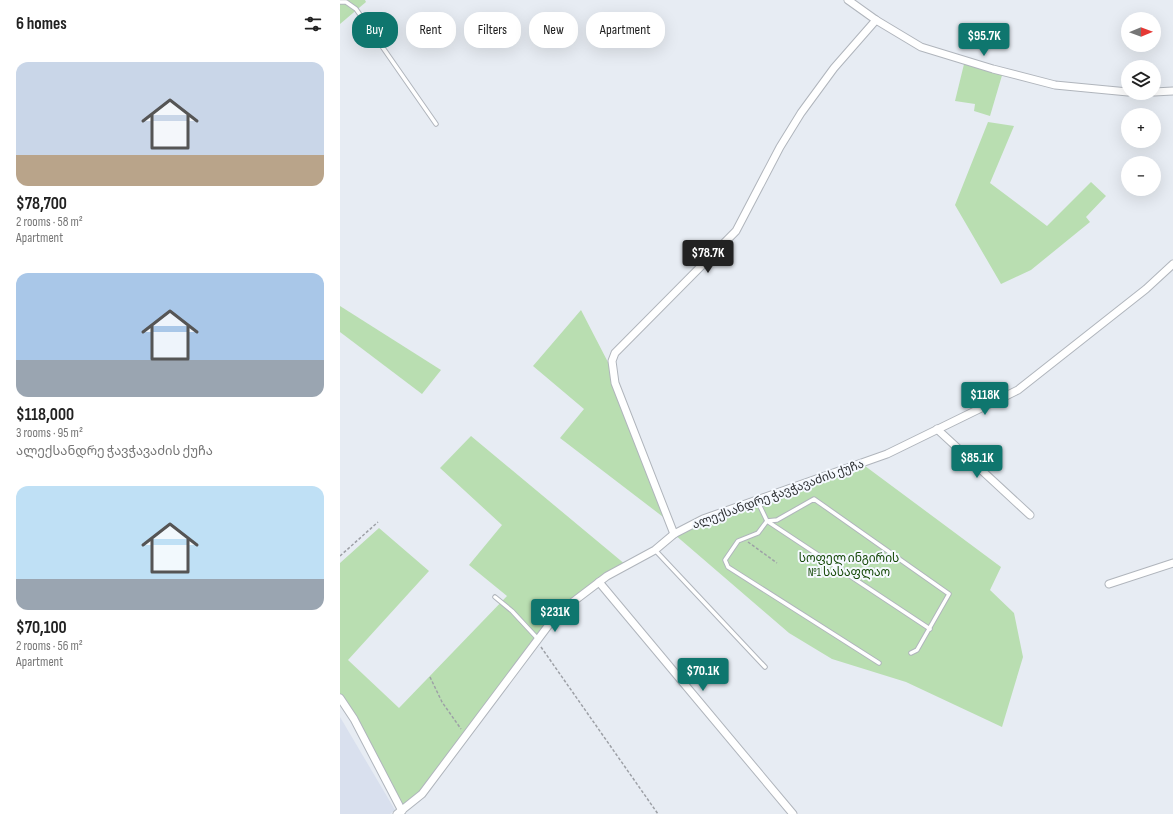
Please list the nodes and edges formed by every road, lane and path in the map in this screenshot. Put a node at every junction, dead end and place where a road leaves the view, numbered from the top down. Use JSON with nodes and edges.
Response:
{"nodes":[{"id":1,"x":848,"y":0,"type":"edge"},
{"id":2,"x":340,"y":2,"type":"edge"},
{"id":3,"x":876,"y":20,"type":"junction"},
{"id":4,"x":1121,"y":91,"type":"edge"},
{"id":5,"x":1173,"y":91,"type":"edge"},
{"id":6,"x":1161,"y":92,"type":"edge"},
{"id":7,"x":436,"y":124,"type":"dead end"},
{"id":8,"x":1173,"y":264,"type":"edge"},
{"id":9,"x":937,"y":429,"type":"junction"},
{"id":10,"x":757,"y":500,"type":"junction"},
{"id":11,"x":1030,"y":515,"type":"dead end"},
{"id":12,"x":767,"y":521,"type":"junction"},
{"id":13,"x":378,"y":522,"type":"dead end"},
{"id":14,"x":674,"y":534,"type":"junction"},
{"id":15,"x":744,"y":539,"type":"junction"},
{"id":16,"x":655,"y":550,"type":"junction"},
{"id":17,"x":340,"y":556,"type":"edge"},
{"id":18,"x":777,"y":563,"type":"dead end"},
{"id":19,"x":1173,"y":563,"type":"edge"},
{"id":20,"x":599,"y":582,"type":"junction"},
{"id":21,"x":1109,"y":584,"type":"dead end"},
{"id":22,"x":495,"y":598,"type":"dead end"},
{"id":23,"x":930,"y":629,"type":"junction"},
{"id":24,"x":537,"y":640,"type":"junction"},
{"id":25,"x":911,"y":653,"type":"dead end"},
{"id":26,"x":879,"y":663,"type":"dead end"},
{"id":27,"x":765,"y":667,"type":"dead end"},
{"id":28,"x":430,"y":677,"type":"dead end"},
{"id":29,"x":340,"y":698,"type":"edge"},
{"id":30,"x":466,"y":735,"type":"junction"},
{"id":31,"x":400,"y":812,"type":"edge"},
{"id":32,"x":658,"y":814,"type":"edge"},
{"id":33,"x":793,"y":814,"type":"edge"}],
"edges":[{"from":1,"to":3,"type":"street"},
{"from":2,"to":7,"type":"lane"},
{"from":3,"to":4,"type":"street"},
{"from":3,"to":14,"type":"street"},
{"from":5,"to":6,"type":"street"},
{"from":8,"to":9,"type":"street","name":"ალექსანდრე ჭავჭავაძის ქუჩა"},
{"from":9,"to":10,"type":"street","name":"ალექსანდრე ჭავჭავაძის ქუჩა"},
{"from":9,"to":11,"type":"street"},
{"from":10,"to":12,"type":"lane"},
{"from":10,"to":14,"type":"street","name":"ალექსანდრე ჭავჭავაძის ქუჩა"},
{"from":12,"to":15,"type":"lane"},
{"from":12,"to":23,"type":"lane"},
{"from":12,"to":23,"type":"lane"},
{"from":13,"to":17,"type":"path"},
{"from":14,"to":16,"type":"street","name":"ალექსანდრე ჭავჭავაძის ქუჩა"},
{"from":15,"to":18,"type":"path"},
{"from":15,"to":26,"type":"lane"},
{"from":16,"to":20,"type":"street","name":"ალექსანდრე ჭავჭავაძის ქუჩა"},
{"from":16,"to":27,"type":"lane"},
{"from":19,"to":21,"type":"street"},
{"from":20,"to":24,"type":"street","name":"ალექსანდრე ჭავჭავაძის ქუჩა"},
{"from":20,"to":33,"type":"street"},
{"from":22,"to":24,"type":"lane"},
{"from":23,"to":25,"type":"lane"},
{"from":24,"to":30,"type":"street","name":"ალექსანდრე ჭავჭავაძის ქუჩა"},
{"from":24,"to":32,"type":"path"},
{"from":28,"to":30,"type":"path"},
{"from":29,"to":31,"type":"street"},
{"from":30,"to":31,"type":"street","name":"ალექსანდრე ჭავჭავაძის ქუჩა"}]}
